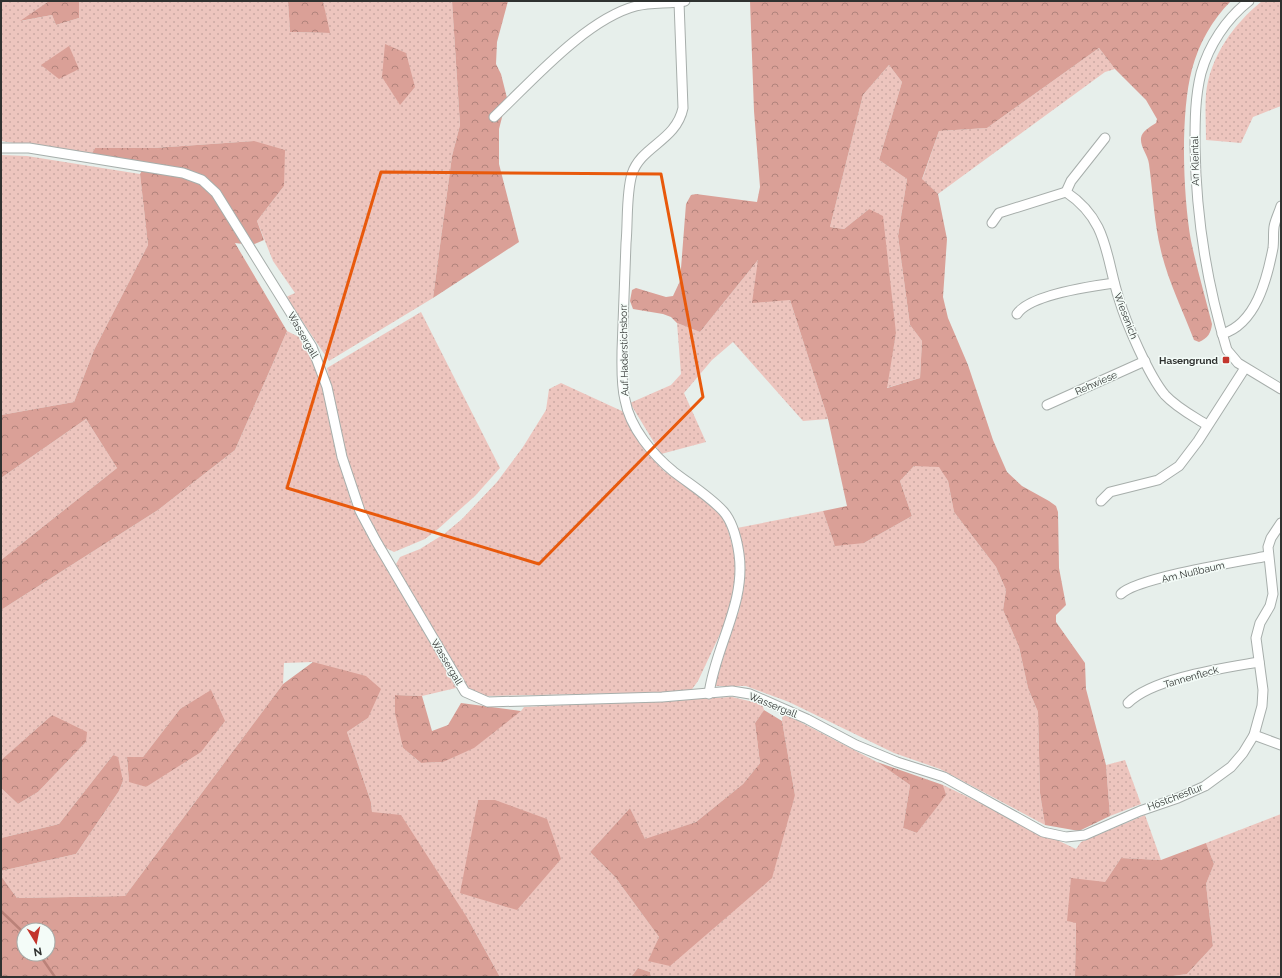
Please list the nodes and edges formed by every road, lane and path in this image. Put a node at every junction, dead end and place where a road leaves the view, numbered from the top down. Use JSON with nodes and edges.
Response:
{"nodes":[{"id":1,"x":1249,"y":1,"type":"edge"},
{"id":2,"x":682,"y":2,"type":"edge"},
{"id":3,"x":494,"y":117,"type":"dead end"},
{"id":4,"x":1105,"y":138,"type":"dead end"},
{"id":5,"x":1,"y":148,"type":"edge"},
{"id":6,"x":1066,"y":192,"type":"junction"},
{"id":7,"x":1281,"y":206,"type":"edge"},
{"id":8,"x":992,"y":223,"type":"dead end"},
{"id":9,"x":1114,"y":284,"type":"junction"},
{"id":10,"x":1017,"y":314,"type":"dead end"},
{"id":11,"x":1222,"y":334,"type":"junction"},
{"id":12,"x":1145,"y":361,"type":"junction"},
{"id":13,"x":1244,"y":368,"type":"junction"},
{"id":14,"x":1281,"y":390,"type":"edge"},
{"id":15,"x":1047,"y":405,"type":"dead end"},
{"id":16,"x":1207,"y":425,"type":"junction"},
{"id":17,"x":1101,"y":501,"type":"dead end"},
{"id":18,"x":1281,"y":523,"type":"edge"},
{"id":19,"x":1268,"y":556,"type":"junction"},
{"id":20,"x":1121,"y":594,"type":"dead end"},
{"id":21,"x":1259,"y":662,"type":"junction"},
{"id":22,"x":709,"y":694,"type":"junction"},
{"id":23,"x":1128,"y":703,"type":"dead end"},
{"id":24,"x":1254,"y":735,"type":"junction"},
{"id":25,"x":1281,"y":745,"type":"edge"},
{"id":26,"x":1140,"y":811,"type":"joint"}],
"edges":[{"from":1,"to":11,"type":"street","name":"An Kleintal"},
{"from":2,"to":3,"type":"street","name":"Auf Haderstichsborr"},
{"from":2,"to":22,"type":"street","name":"Auf Haderstichsborr"},
{"from":4,"to":6,"type":"street"},
{"from":5,"to":22,"type":"street","name":"Wassergall"},
{"from":6,"to":8,"type":"street"},
{"from":6,"to":9,"type":"street","name":"Wiesenich"},
{"from":7,"to":11,"type":"street"},
{"from":9,"to":10,"type":"street"},
{"from":9,"to":12,"type":"street","name":"Wiesenich"},
{"from":11,"to":13,"type":"street"},
{"from":12,"to":15,"type":"street","name":"Rehwiese"},
{"from":12,"to":16,"type":"street","name":"Wiesenich"},
{"from":13,"to":14,"type":"street"},
{"from":13,"to":16,"type":"street"},
{"from":16,"to":17,"type":"street"},
{"from":18,"to":19,"type":"street","name":"Höstchesflur"},
{"from":19,"to":20,"type":"street","name":"Am Nußbaum"},
{"from":19,"to":21,"type":"street","name":"Höstchesflur"},
{"from":21,"to":23,"type":"street","name":"Tannenfleck"},
{"from":21,"to":24,"type":"street","name":"Höstchesflur"},
{"from":22,"to":26,"type":"street","name":"Wassergall"},
{"from":24,"to":25,"type":"street"},
{"from":24,"to":26,"type":"street","name":"Höstchesflur"}]}
